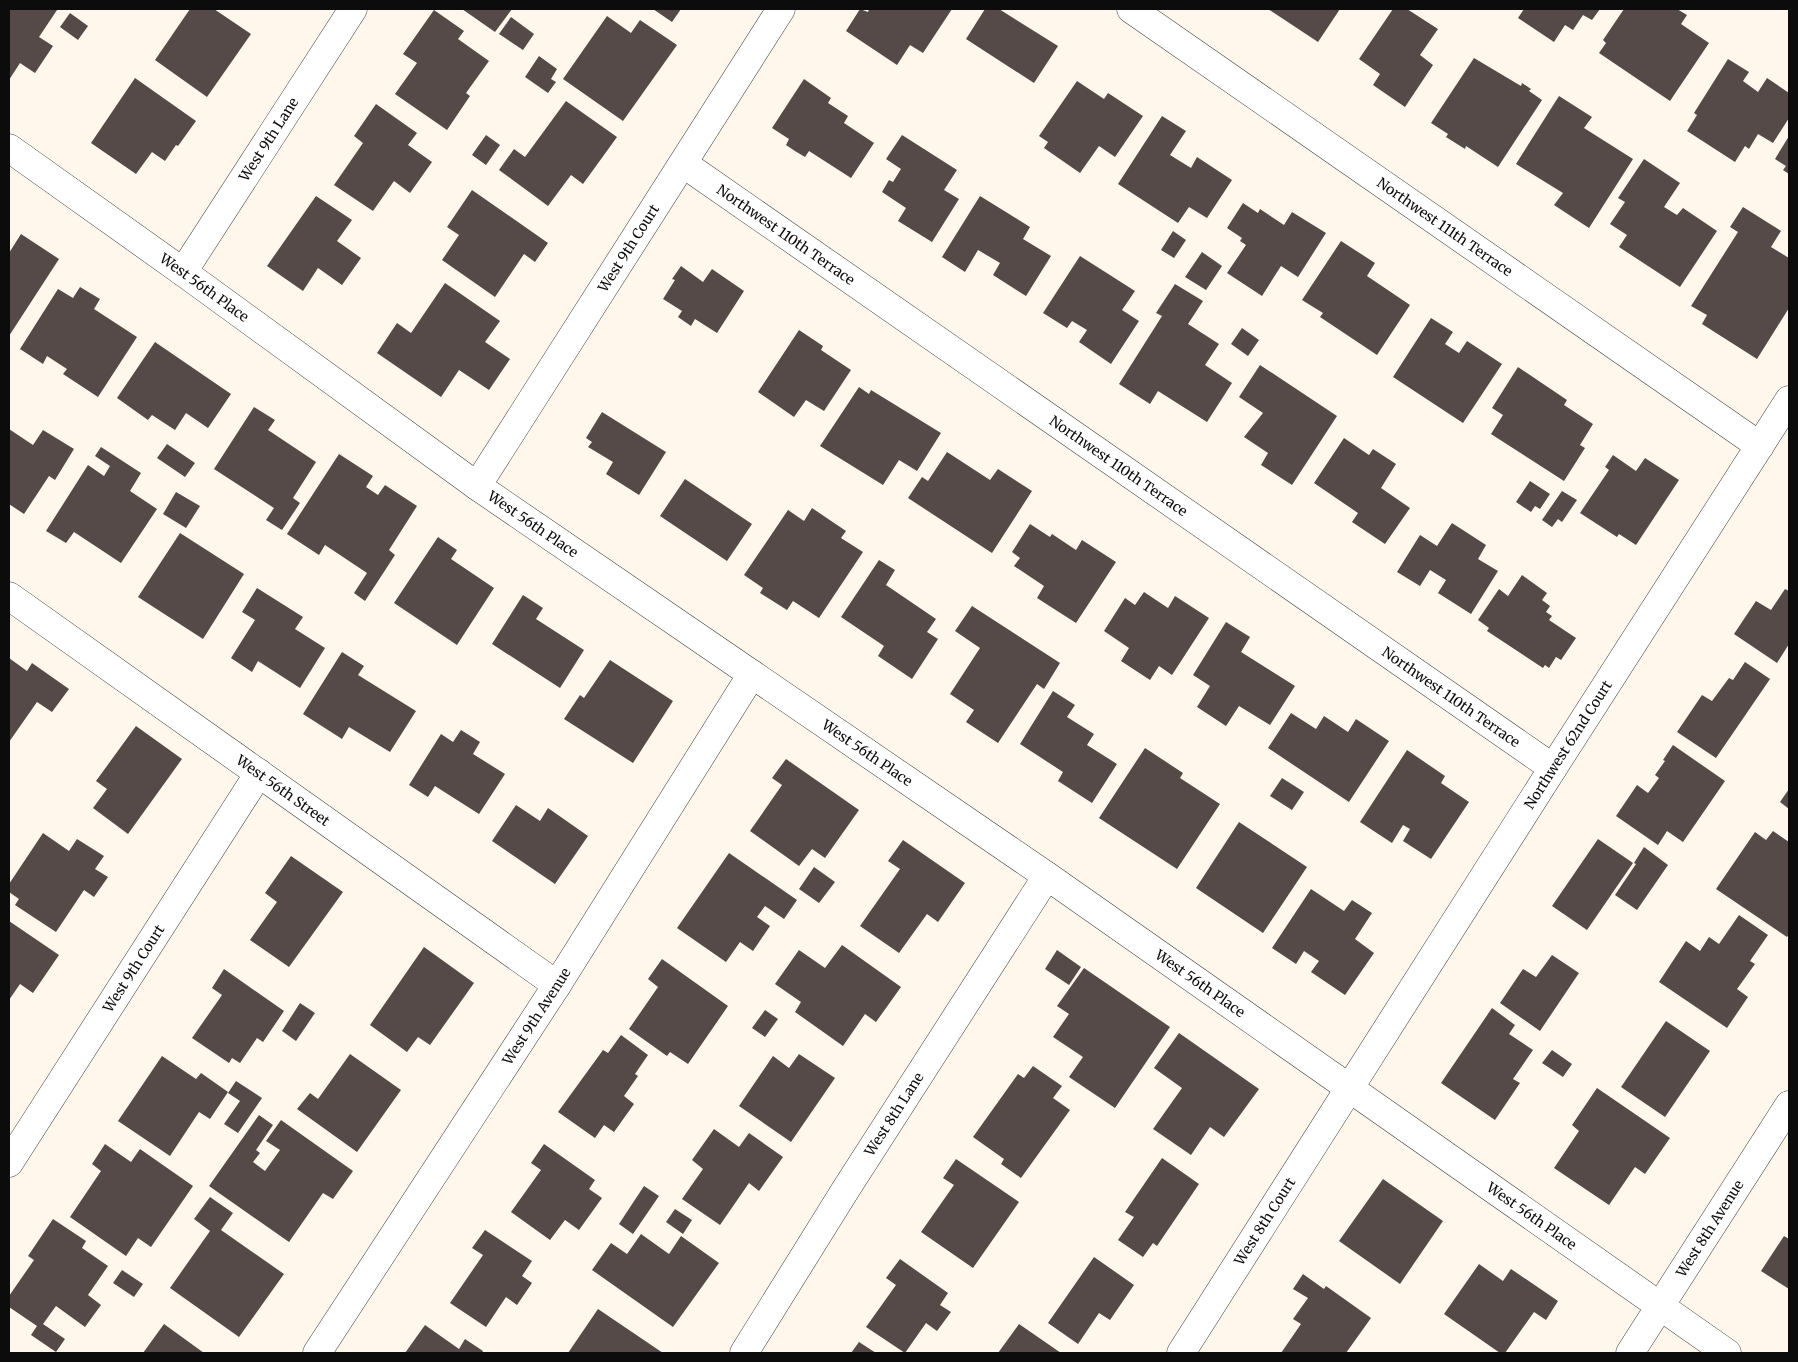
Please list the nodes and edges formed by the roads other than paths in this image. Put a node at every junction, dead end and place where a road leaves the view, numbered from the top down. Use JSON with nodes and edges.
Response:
{"nodes":[{"id":1,"x":353,"y":9,"type":"edge"},
{"id":2,"x":782,"y":9,"type":"edge"},
{"id":3,"x":1130,"y":9,"type":"edge"},
{"id":4,"x":9,"y":148,"type":"edge"},
{"id":5,"x":684,"y":164,"type":"junction"},
{"id":6,"x":183,"y":272,"type":"junction"},
{"id":7,"x":1789,"y":400,"type":"edge"},
{"id":8,"x":1760,"y":446,"type":"junction"},
{"id":9,"x":477,"y":486,"type":"junction"},
{"id":10,"x":9,"y":596,"type":"edge"},
{"id":11,"x":752,"y":674,"type":"junction"},
{"id":12,"x":1553,"y":768,"type":"junction"},
{"id":13,"x":259,"y":773,"type":"junction"},
{"id":14,"x":1047,"y":876,"type":"junction"},
{"id":15,"x":557,"y":985,"type":"junction"},
{"id":16,"x":1350,"y":1089,"type":"junction"},
{"id":17,"x":1789,"y":1106,"type":"edge"},
{"id":18,"x":9,"y":1163,"type":"edge"},
{"id":19,"x":1660,"y":1306,"type":"junction"},
{"id":20,"x":317,"y":1353,"type":"edge"},
{"id":21,"x":744,"y":1353,"type":"edge"},
{"id":22,"x":1181,"y":1353,"type":"edge"},
{"id":23,"x":1630,"y":1353,"type":"edge"},
{"id":24,"x":1728,"y":1353,"type":"edge"}],
"edges":[{"from":1,"to":6,"type":"street","name":"West 9th Lane"},
{"from":2,"to":5,"type":"street","name":"West 9th Court"},
{"from":3,"to":8,"type":"street","name":"Northwest 111th Terrace"},
{"from":4,"to":6,"type":"street","name":"West 56th Place"},
{"from":5,"to":9,"type":"street","name":"West 9th Court"},
{"from":5,"to":12,"type":"street","name":"Northwest 110th Terrace"},
{"from":6,"to":9,"type":"street","name":"West 56th Place"},
{"from":7,"to":8,"type":"street","name":"Northwest 62nd Court"},
{"from":8,"to":12,"type":"street","name":"Northwest 62nd Court"},
{"from":9,"to":11,"type":"street","name":"West 56th Place"},
{"from":10,"to":13,"type":"street","name":"West 56th Street"},
{"from":11,"to":14,"type":"street","name":"West 56th Place"},
{"from":11,"to":15,"type":"street","name":"West 9th Avenue"},
{"from":12,"to":16,"type":"street","name":"Northwest 62nd Court"},
{"from":13,"to":15,"type":"street","name":"West 56th Street"},
{"from":13,"to":18,"type":"street","name":"West 9th Court"},
{"from":14,"to":16,"type":"street","name":"West 56th Place"},
{"from":14,"to":21,"type":"street","name":"West 8th Lane"},
{"from":15,"to":20,"type":"street","name":"West 9th Avenue"},
{"from":16,"to":19,"type":"street","name":"West 56th Place"},
{"from":16,"to":22,"type":"street","name":"West 8th Court"},
{"from":17,"to":19,"type":"street","name":"West 8th Avenue"},
{"from":19,"to":23,"type":"street","name":"West 8th Avenue"},
{"from":19,"to":24,"type":"street","name":"West 56th Place"}]}
